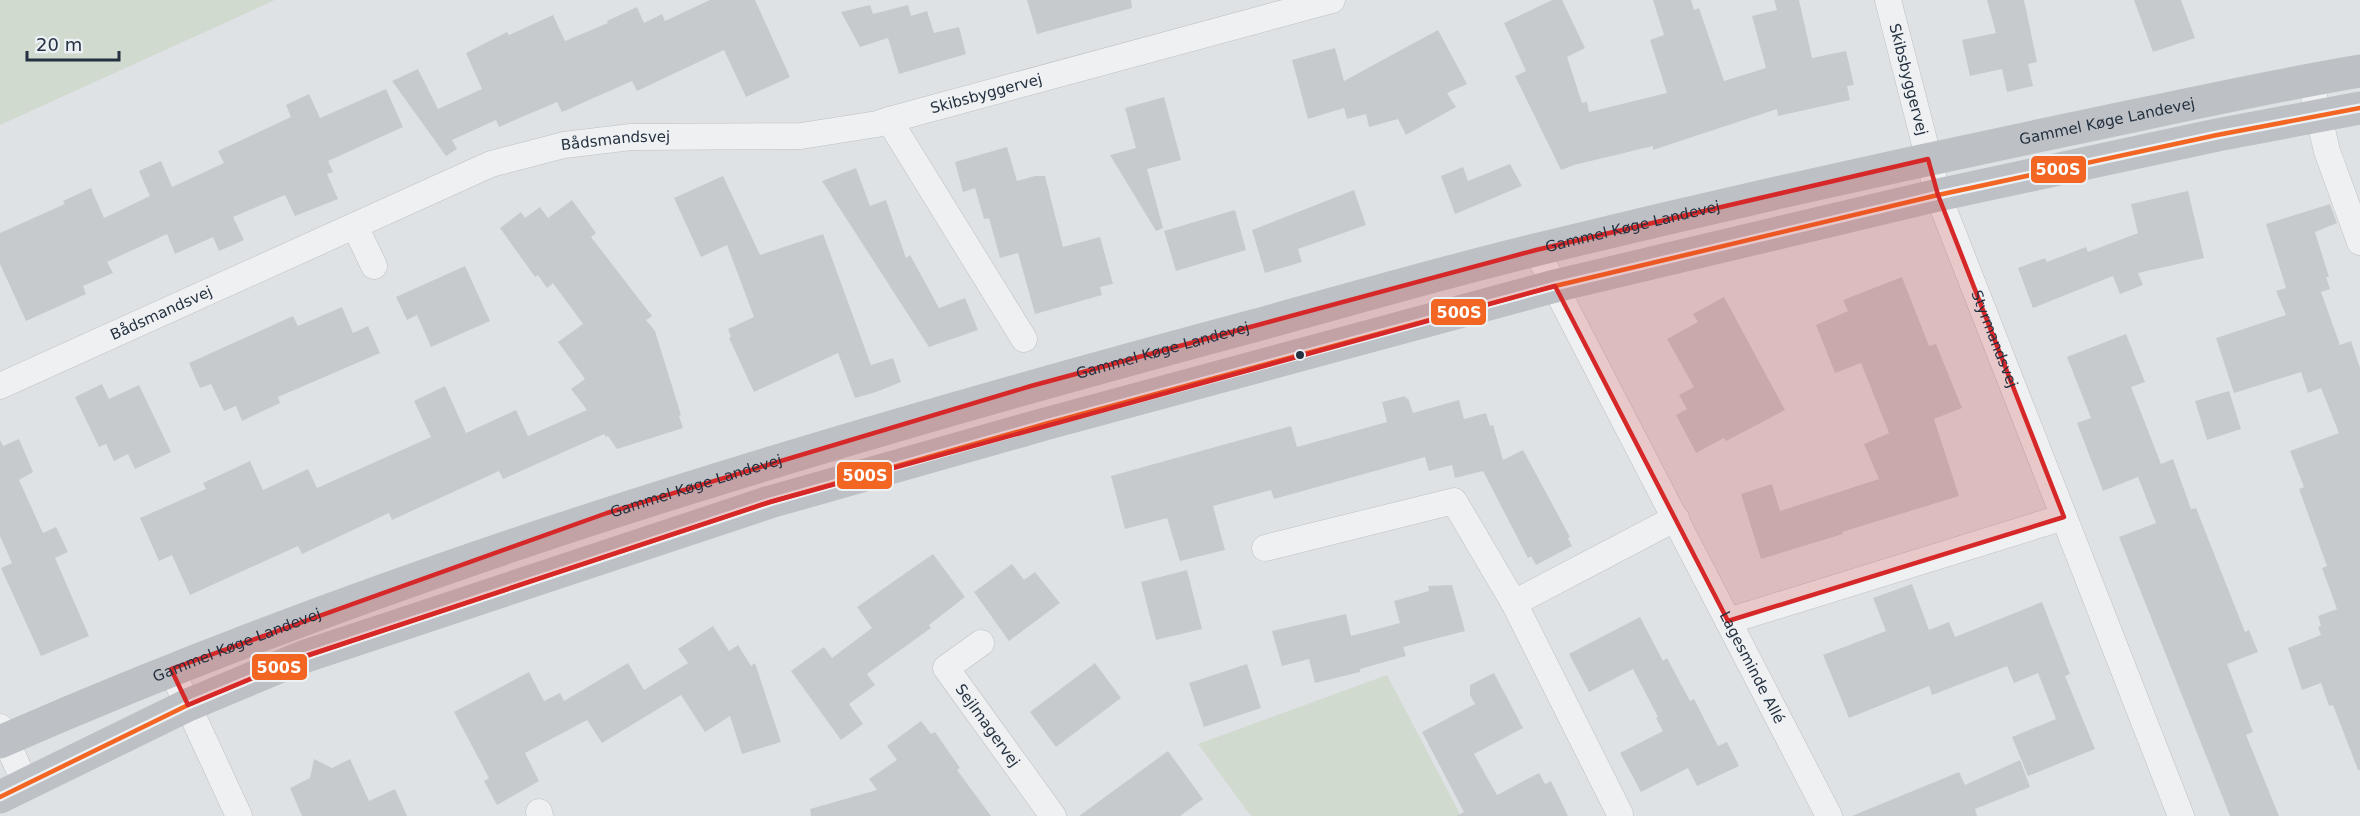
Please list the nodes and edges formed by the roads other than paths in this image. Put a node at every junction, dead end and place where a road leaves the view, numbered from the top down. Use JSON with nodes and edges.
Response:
{"nodes":[{"id":1,"x":1332,"y":0,"type":"edge"},
{"id":2,"x":1887,"y":0,"type":"edge"},
{"id":3,"x":2360,"y":71,"type":"edge"},
{"id":4,"x":2310,"y":79,"type":"junction"},
{"id":5,"x":2360,"y":108,"type":"edge"},
{"id":6,"x":2317,"y":115,"type":"junction"},
{"id":7,"x":889,"y":120,"type":"junction"},
{"id":8,"x":1929,"y":159,"type":"junction"},
{"id":9,"x":1938,"y":195,"type":"junction"},
{"id":10,"x":355,"y":226,"type":"junction"},
{"id":11,"x":2360,"y":242,"type":"edge"},
{"id":12,"x":1536,"y":250,"type":"junction"},
{"id":13,"x":374,"y":266,"type":"dead end"},
{"id":14,"x":1555,"y":286,"type":"junction"},
{"id":15,"x":1024,"y":339,"type":"dead end"},
{"id":16,"x":0,"y":386,"type":"edge"},
{"id":17,"x":2064,"y":517,"type":"junction"},
{"id":18,"x":1676,"y":518,"type":"junction"},
{"id":19,"x":1265,"y":548,"type":"dead end"},
{"id":20,"x":1514,"y":603,"type":"junction"},
{"id":21,"x":1728,"y":621,"type":"junction"},
{"id":22,"x":981,"y":643,"type":"dead end"},
{"id":23,"x":171,"y":669,"type":"junction"},
{"id":24,"x":188,"y":705,"type":"junction"},
{"id":25,"x":2,"y":736,"type":"edge"},
{"id":26,"x":13,"y":790,"type":"edge"},
{"id":27,"x":1620,"y":814,"type":"dead end"},
{"id":28,"x":239,"y":816,"type":"edge"},
{"id":29,"x":1053,"y":816,"type":"edge"},
{"id":30,"x":1829,"y":816,"type":"edge"},
{"id":31,"x":2181,"y":816,"type":"edge"}],
"edges":[{"from":1,"to":7,"type":"street","name":"Skibsbyggervej"},
{"from":2,"to":8,"type":"street","name":"Skibsbyggervej"},
{"from":3,"to":4,"type":"main road","name":"Gammel Køge Landevej"},
{"from":4,"to":6,"type":"street"},
{"from":4,"to":8,"type":"main road","name":"Gammel Køge Landevej"},
{"from":5,"to":6,"type":"main road"},
{"from":6,"to":9,"type":"main road"},
{"from":6,"to":11,"type":"street"},
{"from":7,"to":10,"type":"street","name":"Bådsmandsvej"},
{"from":7,"to":15,"type":"street"},
{"from":8,"to":9,"type":"street","name":"Styrmandsvej"},
{"from":8,"to":12,"type":"main road","name":"Gammel Køge Landevej"},
{"from":9,"to":14,"type":"main road"},
{"from":9,"to":17,"type":"street","name":"Styrmandsvej"},
{"from":10,"to":13,"type":"street"},
{"from":10,"to":16,"type":"street","name":"Bådsmandsvej"},
{"from":12,"to":14,"type":"street","name":"Lagesminde Allé"},
{"from":12,"to":23,"type":"main road","name":"Gammel Køge Landevej"},
{"from":14,"to":18,"type":"street","name":"Lagesminde Allé"},
{"from":14,"to":24,"type":"main road"},
{"from":17,"to":21,"type":"street"},
{"from":17,"to":31,"type":"street","name":"Styrmandsvej"},
{"from":18,"to":20,"type":"street"},
{"from":18,"to":21,"type":"street","name":"Lagesminde Allé"},
{"from":19,"to":20,"type":"street"},
{"from":20,"to":27,"type":"street"},
{"from":21,"to":30,"type":"street","name":"Lagesminde Allé"},
{"from":22,"to":29,"type":"street","name":"Sejlmagervej"},
{"from":23,"to":24,"type":"street"},
{"from":23,"to":25,"type":"main road","name":"Gammel Køge Landevej"},
{"from":24,"to":26,"type":"main road"},
{"from":24,"to":28,"type":"street"},
{"from":25,"to":26,"type":"street"}]}
